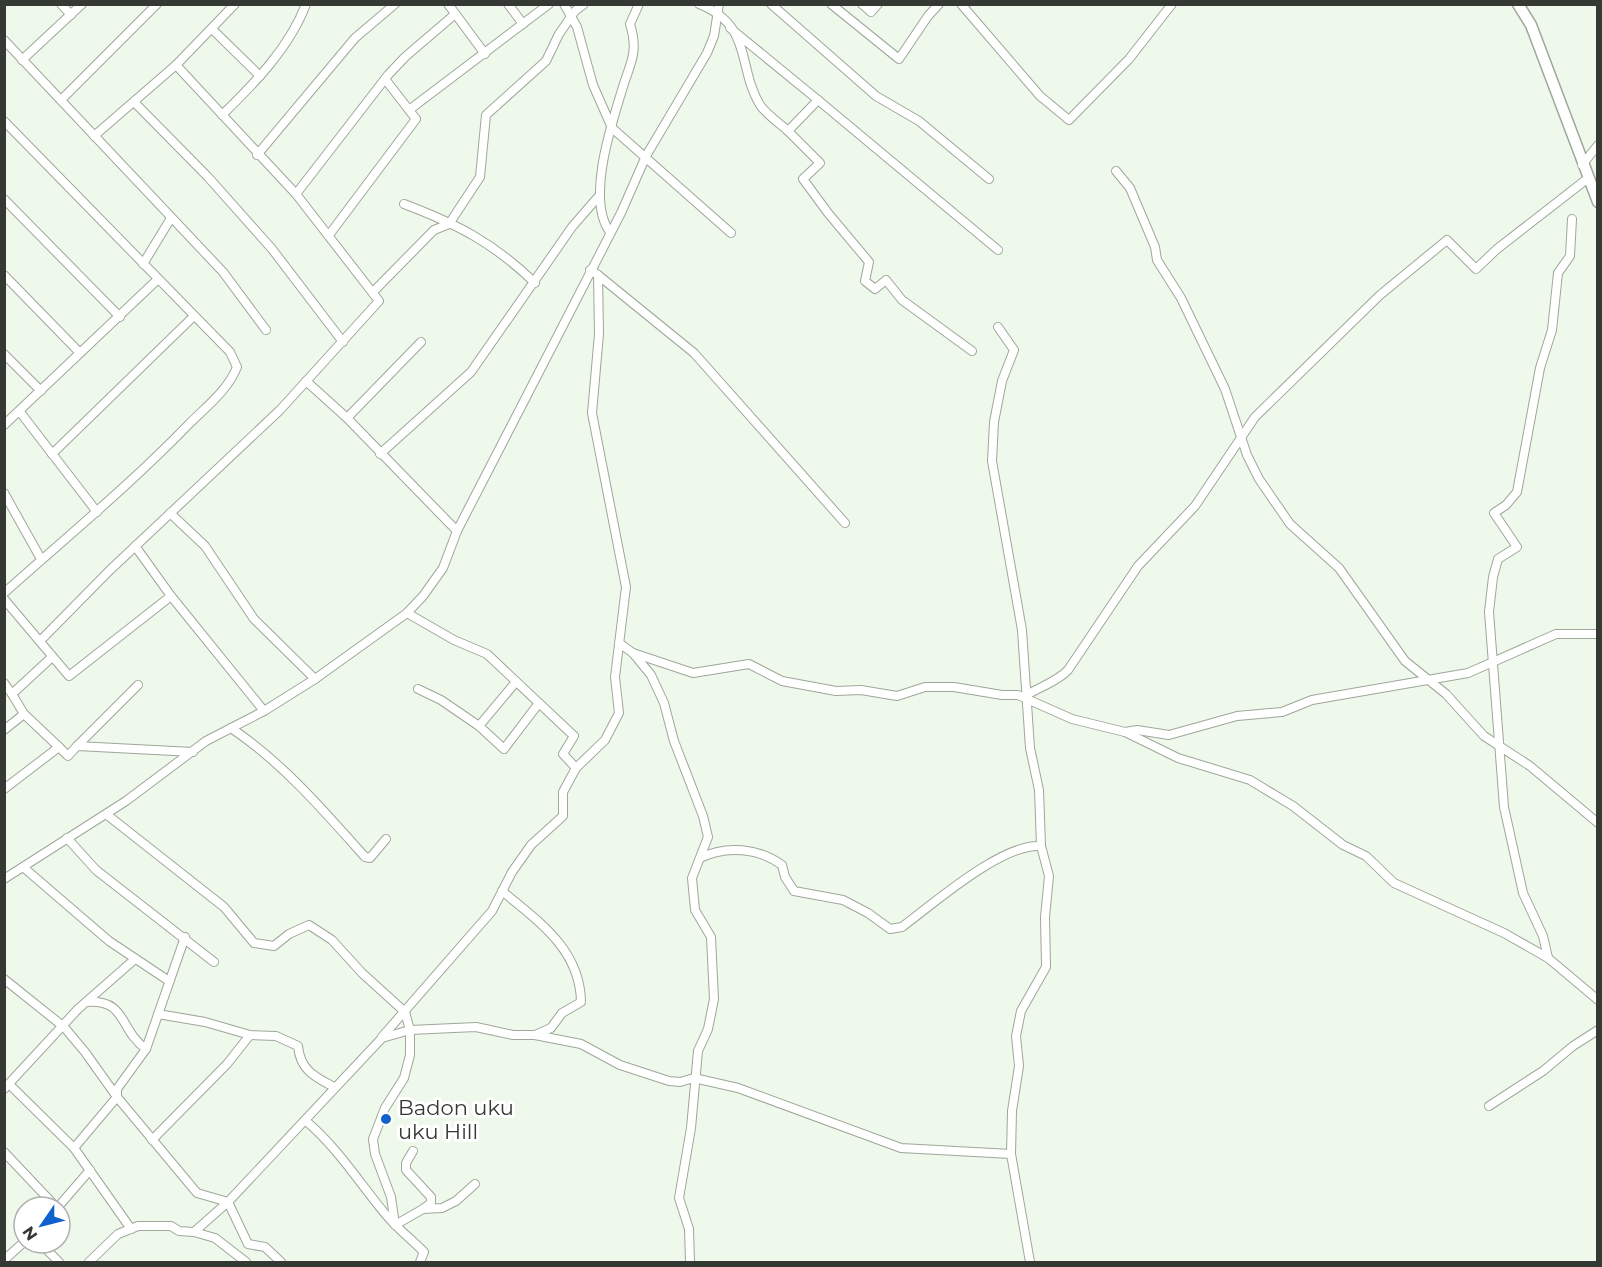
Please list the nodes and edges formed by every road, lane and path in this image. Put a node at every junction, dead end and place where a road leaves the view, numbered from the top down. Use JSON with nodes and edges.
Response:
{"nodes":[{"id":1,"x":61,"y":4,"type":"edge"},
{"id":2,"x":82,"y":4,"type":"edge"},
{"id":3,"x":157,"y":4,"type":"edge"},
{"id":4,"x":235,"y":4,"type":"edge"},
{"id":5,"x":306,"y":4,"type":"edge"},
{"id":6,"x":395,"y":4,"type":"edge"},
{"id":7,"x":448,"y":4,"type":"edge"},
{"id":8,"x":508,"y":4,"type":"edge"},
{"id":9,"x":549,"y":4,"type":"edge"},
{"id":10,"x":564,"y":4,"type":"edge"},
{"id":11,"x":584,"y":4,"type":"edge"},
{"id":12,"x":639,"y":4,"type":"edge"},
{"id":13,"x":699,"y":4,"type":"edge"},
{"id":14,"x":771,"y":4,"type":"edge"},
{"id":15,"x":831,"y":4,"type":"edge"},
{"id":16,"x":862,"y":4,"type":"edge"},
{"id":17,"x":878,"y":4,"type":"edge"},
{"id":18,"x":939,"y":4,"type":"edge"},
{"id":19,"x":961,"y":4,"type":"edge"},
{"id":20,"x":1172,"y":4,"type":"edge"},
{"id":21,"x":1518,"y":4,"type":"edge"},
{"id":22,"x":717,"y":8,"type":"edge"},
{"id":23,"x":71,"y":15,"type":"junction"},
{"id":24,"x":454,"y":15,"type":"junction"},
{"id":25,"x":572,"y":18,"type":"junction"},
{"id":26,"x":523,"y":24,"type":"junction"},
{"id":27,"x":730,"y":28,"type":"junction"},
{"id":28,"x":212,"y":29,"type":"junction"},
{"id":29,"x":4,"y":40,"type":"edge"},
{"id":30,"x":485,"y":54,"type":"junction"},
{"id":31,"x":22,"y":60,"type":"junction"},
{"id":32,"x":176,"y":65,"type":"junction"},
{"id":33,"x":260,"y":76,"type":"junction"},
{"id":34,"x":386,"y":79,"type":"junction"},
{"id":35,"x":61,"y":100,"type":"junction"},
{"id":36,"x":818,"y":100,"type":"junction"},
{"id":37,"x":135,"y":102,"type":"junction"},
{"id":38,"x":410,"y":110,"type":"junction"},
{"id":39,"x":222,"y":115,"type":"junction"},
{"id":40,"x":4,"y":121,"type":"edge"},
{"id":41,"x":612,"y":128,"type":"junction"},
{"id":42,"x":788,"y":131,"type":"junction"},
{"id":43,"x":94,"y":136,"type":"junction"},
{"id":44,"x":1598,"y":145,"type":"edge"},
{"id":45,"x":257,"y":155,"type":"junction"},
{"id":46,"x":646,"y":156,"type":"junction"},
{"id":47,"x":1581,"y":165,"type":"junction"},
{"id":48,"x":1116,"y":171,"type":"dead end"},
{"id":49,"x":989,"y":179,"type":"dead end"},
{"id":50,"x":1587,"y":179,"type":"junction"},
{"id":51,"x":296,"y":194,"type":"junction"},
{"id":52,"x":598,"y":197,"type":"junction"},
{"id":53,"x":4,"y":199,"type":"edge"},
{"id":54,"x":1598,"y":202,"type":"edge"},
{"id":55,"x":404,"y":204,"type":"dead end"},
{"id":56,"x":171,"y":218,"type":"junction"},
{"id":57,"x":1572,"y":219,"type":"dead end"},
{"id":58,"x":450,"y":222,"type":"junction"},
{"id":59,"x":610,"y":232,"type":"junction"},
{"id":60,"x":731,"y":233,"type":"dead end"},
{"id":61,"x":328,"y":235,"type":"junction"},
{"id":62,"x":998,"y":250,"type":"dead end"},
{"id":63,"x":143,"y":264,"type":"junction"},
{"id":64,"x":594,"y":272,"type":"junction"},
{"id":65,"x":4,"y":275,"type":"edge"},
{"id":66,"x":157,"y":280,"type":"junction"},
{"id":67,"x":535,"y":283,"type":"junction"},
{"id":68,"x":374,"y":291,"type":"junction"},
{"id":69,"x":194,"y":316,"type":"junction"},
{"id":70,"x":120,"y":317,"type":"junction"},
{"id":71,"x":998,"y":327,"type":"dead end"},
{"id":72,"x":266,"y":330,"type":"dead end"},
{"id":73,"x":343,"y":342,"type":"junction"},
{"id":74,"x":421,"y":342,"type":"dead end"},
{"id":75,"x":972,"y":351,"type":"dead end"},
{"id":76,"x":80,"y":353,"type":"junction"},
{"id":77,"x":4,"y":354,"type":"edge"},
{"id":78,"x":306,"y":381,"type":"junction"},
{"id":79,"x":41,"y":391,"type":"junction"},
{"id":80,"x":20,"y":412,"type":"junction"},
{"id":81,"x":347,"y":418,"type":"junction"},
{"id":82,"x":4,"y":425,"type":"edge"},
{"id":83,"x":1241,"y":438,"type":"junction"},
{"id":84,"x":52,"y":454,"type":"junction"},
{"id":85,"x":380,"y":454,"type":"junction"},
{"id":86,"x":4,"y":493,"type":"edge"},
{"id":87,"x":97,"y":512,"type":"junction"},
{"id":88,"x":170,"y":513,"type":"junction"},
{"id":89,"x":844,"y":523,"type":"dead end"},
{"id":90,"x":457,"y":531,"type":"junction"},
{"id":91,"x":135,"y":546,"type":"junction"},
{"id":92,"x":41,"y":560,"type":"junction"},
{"id":93,"x":4,"y":593,"type":"edge"},
{"id":94,"x":171,"y":596,"type":"junction"},
{"id":95,"x":4,"y":599,"type":"edge"},
{"id":96,"x":407,"y":613,"type":"junction"},
{"id":97,"x":1598,"y":634,"type":"edge"},
{"id":98,"x":40,"y":641,"type":"junction"},
{"id":99,"x":619,"y":643,"type":"junction"},
{"id":100,"x":633,"y":653,"type":"junction"},
{"id":101,"x":52,"y":657,"type":"junction"},
{"id":102,"x":1494,"y":662,"type":"junction"},
{"id":103,"x":315,"y":678,"type":"junction"},
{"id":104,"x":1428,"y":680,"type":"junction"},
{"id":105,"x":4,"y":683,"type":"edge"},
{"id":106,"x":515,"y":683,"type":"junction"},
{"id":107,"x":138,"y":685,"type":"dead end"},
{"id":108,"x":418,"y":689,"type":"dead end"},
{"id":109,"x":12,"y":694,"type":"junction"},
{"id":110,"x":1025,"y":696,"type":"junction"},
{"id":111,"x":539,"y":703,"type":"junction"},
{"id":112,"x":264,"y":711,"type":"junction"},
{"id":113,"x":24,"y":714,"type":"junction"},
{"id":114,"x":479,"y":726,"type":"junction"},
{"id":115,"x":231,"y":728,"type":"junction"},
{"id":116,"x":4,"y":730,"type":"edge"},
{"id":117,"x":1125,"y":732,"type":"junction"},
{"id":118,"x":77,"y":746,"type":"junction"},
{"id":119,"x":58,"y":747,"type":"junction"},
{"id":120,"x":1498,"y":747,"type":"junction"},
{"id":121,"x":193,"y":752,"type":"junction"},
{"id":122,"x":576,"y":768,"type":"junction"},
{"id":123,"x":4,"y":789,"type":"edge"},
{"id":124,"x":106,"y":814,"type":"junction"},
{"id":125,"x":1598,"y":823,"type":"edge"},
{"id":126,"x":67,"y":838,"type":"junction"},
{"id":127,"x":386,"y":840,"type":"dead end"},
{"id":128,"x":1041,"y":846,"type":"junction"},
{"id":129,"x":700,"y":858,"type":"junction"},
{"id":130,"x":23,"y":867,"type":"junction"},
{"id":131,"x":4,"y":879,"type":"edge"},
{"id":132,"x":502,"y":891,"type":"junction"},
{"id":133,"x":185,"y":937,"type":"junction"},
{"id":134,"x":1548,"y":958,"type":"junction"},
{"id":135,"x":135,"y":959,"type":"junction"},
{"id":136,"x":214,"y":962,"type":"dead end"},
{"id":137,"x":4,"y":979,"type":"edge"},
{"id":138,"x":169,"y":981,"type":"junction"},
{"id":139,"x":1598,"y":1000,"type":"edge"},
{"id":140,"x":87,"y":1002,"type":"junction"},
{"id":141,"x":405,"y":1012,"type":"junction"},
{"id":142,"x":158,"y":1014,"type":"junction"},
{"id":143,"x":64,"y":1027,"type":"junction"},
{"id":144,"x":410,"y":1030,"type":"junction"},
{"id":145,"x":1598,"y":1030,"type":"edge"},
{"id":146,"x":250,"y":1035,"type":"junction"},
{"id":147,"x":535,"y":1035,"type":"junction"},
{"id":148,"x":382,"y":1038,"type":"junction"},
{"id":149,"x":146,"y":1049,"type":"junction"},
{"id":150,"x":694,"y":1078,"type":"junction"},
{"id":151,"x":7,"y":1087,"type":"edge"},
{"id":152,"x":334,"y":1087,"type":"junction"},
{"id":153,"x":117,"y":1097,"type":"junction"},
{"id":154,"x":1489,"y":1106,"type":"dead end"},
{"id":155,"x":306,"y":1121,"type":"junction"},
{"id":156,"x":152,"y":1140,"type":"junction"},
{"id":157,"x":74,"y":1148,"type":"junction"},
{"id":158,"x":413,"y":1150,"type":"dead end"},
{"id":159,"x":4,"y":1152,"type":"edge"},
{"id":160,"x":1011,"y":1154,"type":"junction"},
{"id":161,"x":90,"y":1170,"type":"junction"},
{"id":162,"x":475,"y":1184,"type":"dead end"},
{"id":163,"x":45,"y":1195,"type":"edge"},
{"id":164,"x":68,"y":1195,"type":"edge"},
{"id":165,"x":228,"y":1202,"type":"junction"},
{"id":166,"x":423,"y":1209,"type":"junction"},
{"id":167,"x":395,"y":1225,"type":"junction"},
{"id":168,"x":131,"y":1229,"type":"junction"},
{"id":169,"x":194,"y":1232,"type":"junction"},
{"id":170,"x":89,"y":1263,"type":"edge"},
{"id":171,"x":246,"y":1263,"type":"edge"},
{"id":172,"x":281,"y":1263,"type":"edge"},
{"id":173,"x":420,"y":1263,"type":"edge"},
{"id":174,"x":690,"y":1263,"type":"edge"},
{"id":175,"x":1030,"y":1263,"type":"edge"}],
"edges":[{"from":1,"to":23,"type":"street"},
{"from":2,"to":23,"type":"street"},
{"from":3,"to":35,"type":"street"},
{"from":4,"to":28,"type":"street"},
{"from":5,"to":33,"type":"street"},
{"from":6,"to":45,"type":"street"},
{"from":7,"to":24,"type":"street"},
{"from":8,"to":26,"type":"street"},
{"from":9,"to":26,"type":"street"},
{"from":10,"to":25,"type":"street"},
{"from":11,"to":25,"type":"street"},
{"from":12,"to":41,"type":"street"},
{"from":13,"to":22,"type":"street"},
{"from":14,"to":49,"type":"street"},
{"from":15,"to":18,"type":"street"},
{"from":16,"to":17,"type":"street"},
{"from":19,"to":20,"type":"street"},
{"from":21,"to":47,"type":"street"},
{"from":22,"to":27,"type":"street"},
{"from":22,"to":46,"type":"street"},
{"from":23,"to":31,"type":"street"},
{"from":24,"to":30,"type":"street"},
{"from":24,"to":34,"type":"street"},
{"from":25,"to":41,"type":"street"},
{"from":25,"to":58,"type":"street"},
{"from":26,"to":30,"type":"street"},
{"from":27,"to":36,"type":"street"},
{"from":27,"to":42,"type":"street"},
{"from":28,"to":32,"type":"street"},
{"from":28,"to":33,"type":"street"},
{"from":29,"to":31,"type":"street"},
{"from":30,"to":38,"type":"street"},
{"from":31,"to":35,"type":"street"},
{"from":32,"to":37,"type":"street"},
{"from":32,"to":39,"type":"street"},
{"from":33,"to":39,"type":"street"},
{"from":34,"to":38,"type":"street"},
{"from":34,"to":51,"type":"street"},
{"from":35,"to":43,"type":"street"},
{"from":36,"to":42,"type":"street"},
{"from":36,"to":62,"type":"street"},
{"from":37,"to":43,"type":"street"},
{"from":37,"to":73,"type":"street"},
{"from":38,"to":61,"type":"street"},
{"from":39,"to":45,"type":"street"},
{"from":40,"to":63,"type":"street"},
{"from":41,"to":46,"type":"street"},
{"from":41,"to":52,"type":"street"},
{"from":42,"to":75,"type":"street"},
{"from":43,"to":56,"type":"street"},
{"from":44,"to":47,"type":"street"},
{"from":45,"to":51,"type":"street"},
{"from":46,"to":59,"type":"street"},
{"from":46,"to":60,"type":"street"},
{"from":47,"to":50,"type":"street"},
{"from":48,"to":83,"type":"street"},
{"from":50,"to":54,"type":"street"},
{"from":50,"to":83,"type":"street"},
{"from":51,"to":61,"type":"street"},
{"from":52,"to":59,"type":"street"},
{"from":52,"to":67,"type":"street"},
{"from":53,"to":70,"type":"street"},
{"from":55,"to":58,"type":"street"},
{"from":56,"to":63,"type":"street"},
{"from":56,"to":72,"type":"street"},
{"from":57,"to":102,"type":"street"},
{"from":58,"to":67,"type":"street"},
{"from":58,"to":68,"type":"street"},
{"from":59,"to":64,"type":"street"},
{"from":61,"to":68,"type":"street"},
{"from":63,"to":66,"type":"street"},
{"from":64,"to":89,"type":"street"},
{"from":64,"to":90,"type":"street"},
{"from":64,"to":99,"type":"street"},
{"from":65,"to":76,"type":"street"},
{"from":66,"to":69,"type":"street"},
{"from":66,"to":70,"type":"street"},
{"from":67,"to":85,"type":"street"},
{"from":68,"to":73,"type":"street"},
{"from":69,"to":84,"type":"street"},
{"from":69,"to":87,"type":"street"},
{"from":70,"to":76,"type":"street"},
{"from":71,"to":110,"type":"street"},
{"from":73,"to":78,"type":"street"},
{"from":74,"to":81,"type":"street"},
{"from":76,"to":79,"type":"street"},
{"from":77,"to":79,"type":"street"},
{"from":78,"to":81,"type":"street"},
{"from":78,"to":88,"type":"street"},
{"from":79,"to":80,"type":"street"},
{"from":80,"to":82,"type":"street"},
{"from":80,"to":84,"type":"street"},
{"from":81,"to":85,"type":"street"},
{"from":83,"to":104,"type":"street"},
{"from":83,"to":110,"type":"street"},
{"from":84,"to":87,"type":"street"},
{"from":85,"to":90,"type":"street"},
{"from":86,"to":92,"type":"street"},
{"from":87,"to":92,"type":"street"},
{"from":88,"to":91,"type":"street"},
{"from":88,"to":103,"type":"street"},
{"from":90,"to":96,"type":"street"},
{"from":91,"to":94,"type":"street"},
{"from":91,"to":98,"type":"street"},
{"from":92,"to":93,"type":"street"},
{"from":94,"to":101,"type":"street"},
{"from":94,"to":112,"type":"street"},
{"from":95,"to":98,"type":"street"},
{"from":96,"to":103,"type":"street"},
{"from":96,"to":106,"type":"street"},
{"from":97,"to":102,"type":"street"},
{"from":98,"to":101,"type":"street"},
{"from":99,"to":100,"type":"street"},
{"from":99,"to":122,"type":"street"},
{"from":100,"to":110,"type":"street"},
{"from":100,"to":129,"type":"street"},
{"from":101,"to":109,"type":"street"},
{"from":102,"to":104,"type":"street"},
{"from":102,"to":120,"type":"street"},
{"from":103,"to":112,"type":"street"},
{"from":104,"to":117,"type":"street"},
{"from":104,"to":120,"type":"street"},
{"from":105,"to":109,"type":"street"},
{"from":106,"to":111,"type":"street"},
{"from":106,"to":114,"type":"street"},
{"from":107,"to":118,"type":"street"},
{"from":108,"to":114,"type":"street"},
{"from":109,"to":113,"type":"street"},
{"from":110,"to":117,"type":"street"},
{"from":110,"to":128,"type":"street"},
{"from":111,"to":114,"type":"street"},
{"from":111,"to":122,"type":"street"},
{"from":112,"to":115,"type":"street"},
{"from":113,"to":116,"type":"street"},
{"from":113,"to":119,"type":"street"},
{"from":115,"to":121,"type":"street"},
{"from":115,"to":127,"type":"street"},
{"from":117,"to":134,"type":"street"},
{"from":118,"to":119,"type":"street"},
{"from":118,"to":121,"type":"street"},
{"from":119,"to":123,"type":"street"},
{"from":120,"to":125,"type":"street"},
{"from":120,"to":134,"type":"street"},
{"from":121,"to":124,"type":"street"},
{"from":122,"to":132,"type":"street"},
{"from":124,"to":126,"type":"street"},
{"from":124,"to":141,"type":"street"},
{"from":126,"to":130,"type":"street"},
{"from":126,"to":133,"type":"street"},
{"from":128,"to":129,"type":"street"},
{"from":128,"to":160,"type":"street"},
{"from":129,"to":150,"type":"street"},
{"from":130,"to":131,"type":"street"},
{"from":130,"to":135,"type":"street"},
{"from":132,"to":141,"type":"street"},
{"from":132,"to":147,"type":"street"},
{"from":133,"to":136,"type":"street"},
{"from":133,"to":138,"type":"street"},
{"from":134,"to":139,"type":"street"},
{"from":135,"to":138,"type":"street"},
{"from":135,"to":140,"type":"street"},
{"from":137,"to":143,"type":"street"},
{"from":138,"to":142,"type":"street"},
{"from":140,"to":143,"type":"street"},
{"from":140,"to":149,"type":"street"},
{"from":141,"to":144,"type":"street"},
{"from":141,"to":148,"type":"street"},
{"from":142,"to":146,"type":"street"},
{"from":142,"to":149,"type":"street"},
{"from":143,"to":151,"type":"street"},
{"from":143,"to":153,"type":"street"},
{"from":144,"to":147,"type":"street"},
{"from":144,"to":148,"type":"street"},
{"from":144,"to":167,"type":"street"},
{"from":145,"to":154,"type":"street"},
{"from":146,"to":152,"type":"street"},
{"from":146,"to":156,"type":"street"},
{"from":147,"to":150,"type":"street"},
{"from":148,"to":152,"type":"street"},
{"from":149,"to":153,"type":"street"},
{"from":150,"to":160,"type":"street"},
{"from":150,"to":174,"type":"street"},
{"from":151,"to":157,"type":"street"},
{"from":152,"to":155,"type":"street"},
{"from":153,"to":156,"type":"street"},
{"from":153,"to":157,"type":"street"},
{"from":155,"to":165,"type":"street"},
{"from":155,"to":167,"type":"street"},
{"from":156,"to":165,"type":"street"},
{"from":157,"to":161,"type":"street"},
{"from":158,"to":166,"type":"street"},
{"from":159,"to":163,"type":"street"},
{"from":160,"to":175,"type":"street"},
{"from":161,"to":164,"type":"street"},
{"from":161,"to":168,"type":"street"},
{"from":162,"to":166,"type":"street"},
{"from":165,"to":169,"type":"street"},
{"from":165,"to":172,"type":"street"},
{"from":166,"to":167,"type":"street"},
{"from":167,"to":173,"type":"street"},
{"from":168,"to":169,"type":"street"},
{"from":168,"to":170,"type":"street"},
{"from":169,"to":171,"type":"street"}]}
